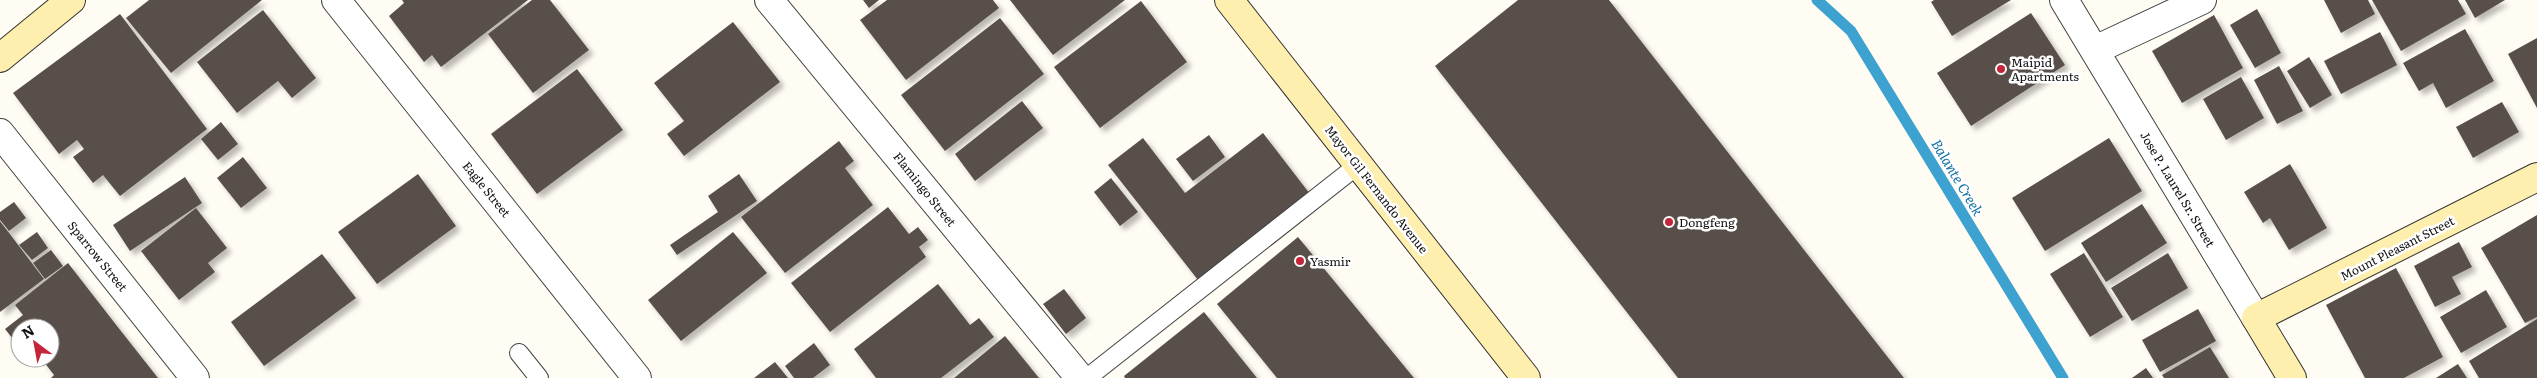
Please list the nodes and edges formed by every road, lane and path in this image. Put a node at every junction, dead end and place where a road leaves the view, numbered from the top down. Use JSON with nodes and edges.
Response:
{"nodes":[{"id":1,"x":71,"y":0,"type":"edge"},
{"id":2,"x":336,"y":0,"type":"edge"},
{"id":3,"x":769,"y":0,"type":"edge"},
{"id":4,"x":1229,"y":0,"type":"edge"},
{"id":5,"x":2064,"y":0,"type":"edge"},
{"id":6,"x":2202,"y":0,"type":"edge"},
{"id":7,"x":2095,"y":50,"type":"junction"},
{"id":8,"x":0,"y":58,"type":"edge"},
{"id":9,"x":0,"y":134,"type":"edge"},
{"id":10,"x":1358,"y":164,"type":"junction"},
{"id":11,"x":2537,"y":177,"type":"edge"},
{"id":12,"x":2256,"y":318,"type":"junction"},
{"id":13,"x":519,"y":353,"type":"dead end"},
{"id":14,"x":195,"y":378,"type":"edge"},
{"id":15,"x":539,"y":378,"type":"edge"},
{"id":16,"x":637,"y":378,"type":"edge"},
{"id":17,"x":1080,"y":378,"type":"edge"},
{"id":18,"x":1087,"y":378,"type":"edge"},
{"id":19,"x":1526,"y":378,"type":"edge"},
{"id":20,"x":2292,"y":378,"type":"edge"}],
"edges":[{"from":1,"to":8,"type":"street"},
{"from":2,"to":16,"type":"street","name":"Eagle Street"},
{"from":3,"to":17,"type":"street","name":"Flamingo Street"},
{"from":4,"to":10,"type":"street","name":"Mayor Gil Fernando Avenue"},
{"from":5,"to":7,"type":"street","name":"Jose P. Laurel Sr. Street"},
{"from":6,"to":7,"type":"street"},
{"from":7,"to":12,"type":"street","name":"Jose P. Laurel Sr. Street"},
{"from":9,"to":14,"type":"street","name":"Sparrow Street"},
{"from":10,"to":18,"type":"lane"},
{"from":10,"to":19,"type":"street","name":"Mayor Gil Fernando Avenue"},
{"from":11,"to":12,"type":"street","name":"Mount Pleasant Street"},
{"from":12,"to":20,"type":"street","name":"Jose P. Laurel Sr. Street"},
{"from":13,"to":15,"type":"lane"}]}
